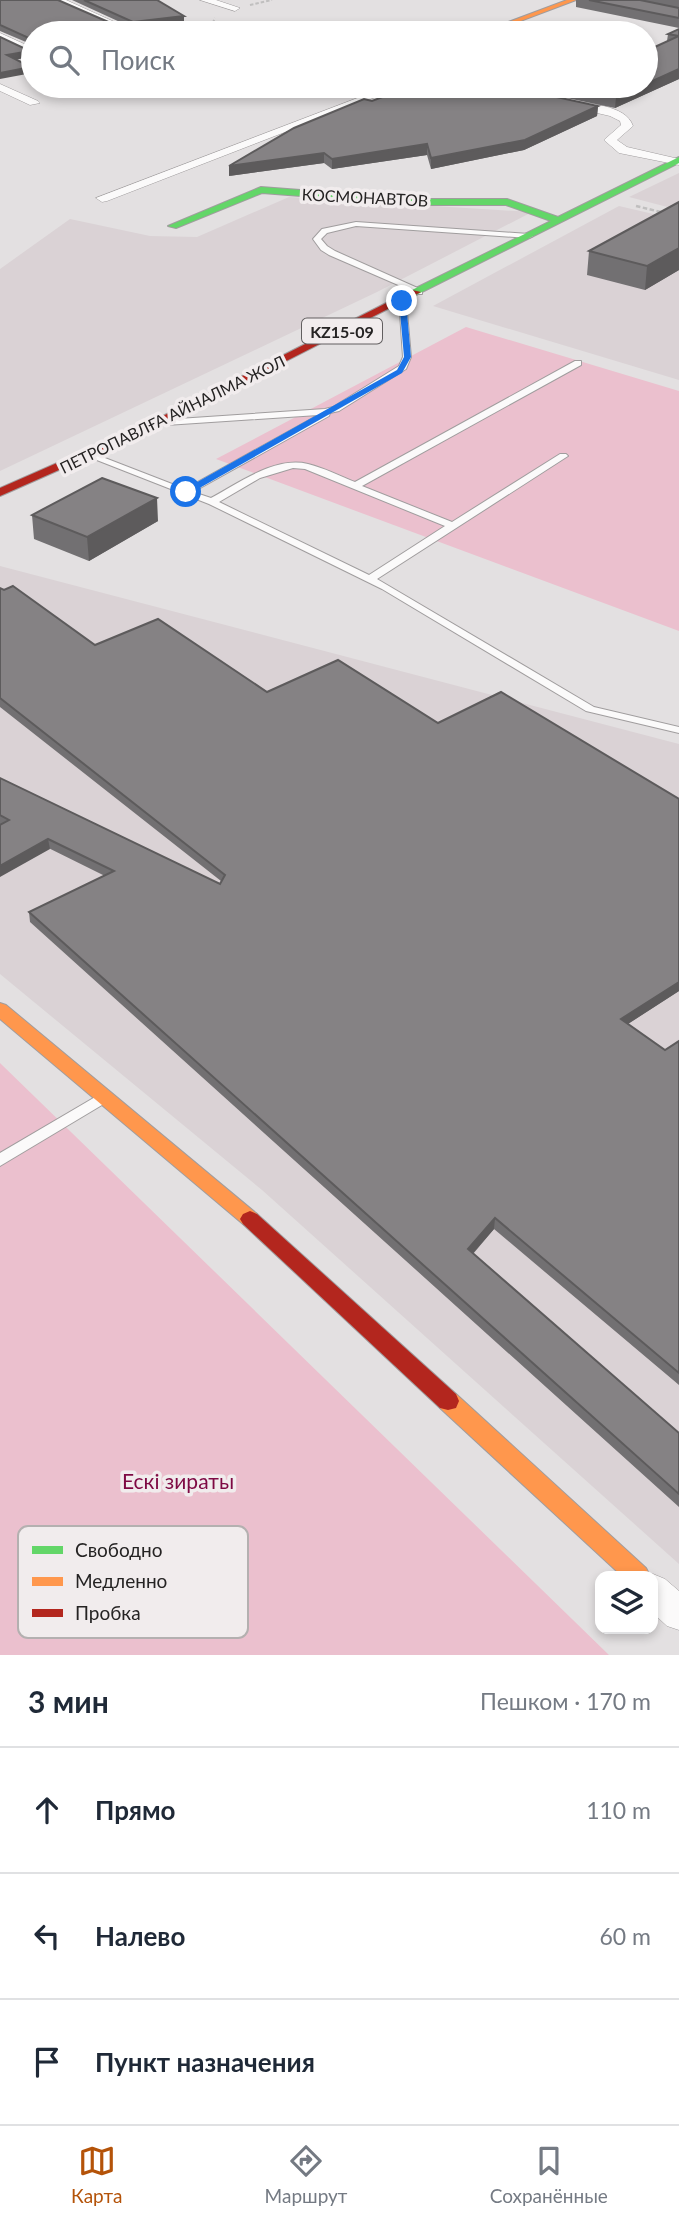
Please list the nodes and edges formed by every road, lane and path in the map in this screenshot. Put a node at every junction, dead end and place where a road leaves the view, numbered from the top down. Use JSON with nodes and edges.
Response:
{"nodes":[{"id":1,"x":58,"y":0,"type":"edge"},
{"id":2,"x":205,"y":0,"type":"edge"},
{"id":3,"x":573,"y":0,"type":"edge"},
{"id":4,"x":235,"y":8,"type":"dead end"},
{"id":5,"x":106,"y":21,"type":"edge"},
{"id":6,"x":516,"y":21,"type":"edge"},
{"id":7,"x":0,"y":36,"type":"edge"},
{"id":8,"x":21,"y":46,"type":"edge"},
{"id":9,"x":0,"y":87,"type":"edge"},
{"id":10,"x":21,"y":97,"type":"edge"},
{"id":11,"x":23,"y":98,"type":"edge"},
{"id":12,"x":366,"y":98,"type":"edge"},
{"id":13,"x":548,"y":99,"type":"edge"},
{"id":14,"x":34,"y":103,"type":"dead end"},
{"id":15,"x":677,"y":161,"type":"edge"},
{"id":16,"x":102,"y":198,"type":"dead end"},
{"id":17,"x":603,"y":199,"type":"junction"},
{"id":18,"x":666,"y":214,"type":"edge"},
{"id":19,"x":560,"y":221,"type":"junction"},
{"id":20,"x":173,"y":226,"type":"dead end"},
{"id":21,"x":530,"y":236,"type":"junction"},
{"id":22,"x":419,"y":292,"type":"junction"},
{"id":23,"x":402,"y":301,"type":"junction"},
{"id":24,"x":578,"y":363,"type":"dead end"},
{"id":25,"x":336,"y":409,"type":"junction"},
{"id":26,"x":159,"y":422,"type":"junction"},
{"id":27,"x":89,"y":455,"type":"junction"},
{"id":28,"x":563,"y":456,"type":"dead end"},
{"id":29,"x":355,"y":485,"type":"junction"},
{"id":30,"x":0,"y":492,"type":"edge"},
{"id":31,"x":186,"y":492,"type":"junction"},
{"id":32,"x":212,"y":502,"type":"junction"},
{"id":33,"x":453,"y":526,"type":"junction"},
{"id":34,"x":369,"y":579,"type":"junction"},
{"id":35,"x":679,"y":730,"type":"edge"},
{"id":36,"x":0,"y":1009,"type":"edge"},
{"id":37,"x":106,"y":1096,"type":"junction"},
{"id":38,"x":0,"y":1160,"type":"edge"},
{"id":39,"x":633,"y":1571,"type":"edge"},
{"id":40,"x":658,"y":1595,"type":"edge"},
{"id":41,"x":679,"y":1614,"type":"edge"}],
"edges":[{"from":1,"to":5,"type":"street"},
{"from":2,"to":4,"type":"street"},
{"from":3,"to":6,"type":"main road"},
{"from":7,"to":8,"type":"street"},
{"from":9,"to":10,"type":"street"},
{"from":11,"to":14,"type":"street"},
{"from":12,"to":16,"type":"street"},
{"from":13,"to":15,"type":"street"},
{"from":15,"to":17,"type":"main road","name":"ПЕТРОПАВЛҒА АЙНАЛМА ЖОЛ","number":"KZ15-09"},
{"from":17,"to":18,"type":"path"},
{"from":17,"to":19,"type":"main road","name":"ПЕТРОПАВЛҒА АЙНАЛМА ЖОЛ","number":"KZ15-09"},
{"from":19,"to":20,"type":"main road","name":"КОСМОНАВТОВ"},
{"from":19,"to":21,"type":"main road","name":"ПЕТРОПАВЛҒА АЙНАЛМА ЖОЛ","number":"KZ15-09"},
{"from":21,"to":22,"type":"main road","name":"ПЕТРОПАВЛҒА АЙНАЛМА ЖОЛ","number":"KZ15-09"},
{"from":21,"to":22,"type":"lane"},
{"from":22,"to":23,"type":"main road","name":"ПЕТРОПАВЛҒА АЙНАЛМА ЖОЛ","number":"KZ15-09"},
{"from":23,"to":25,"type":"lane"},
{"from":23,"to":26,"type":"main road","name":"ПЕТРОПАВЛҒА АЙНАЛМА ЖОЛ","number":"KZ15-09"},
{"from":24,"to":29,"type":"lane"},
{"from":25,"to":26,"type":"lane"},
{"from":25,"to":31,"type":"lane"},
{"from":26,"to":27,"type":"main road","name":"ПЕТРОПАВЛҒА АЙНАЛМА ЖОЛ","number":"KZ15-09"},
{"from":27,"to":30,"type":"main road","name":"ПЕТРОПАВЛҒА АЙНАЛМА ЖОЛ","number":"KZ15-09"},
{"from":27,"to":31,"type":"lane"},
{"from":28,"to":33,"type":"lane"},
{"from":29,"to":32,"type":"lane"},
{"from":29,"to":33,"type":"lane"},
{"from":31,"to":32,"type":"lane"},
{"from":32,"to":34,"type":"lane"},
{"from":33,"to":34,"type":"lane"},
{"from":34,"to":35,"type":"lane"},
{"from":36,"to":37,"type":"main road"},
{"from":37,"to":38,"type":"lane"},
{"from":37,"to":39,"type":"main road"},
{"from":40,"to":41,"type":"street"}]}
